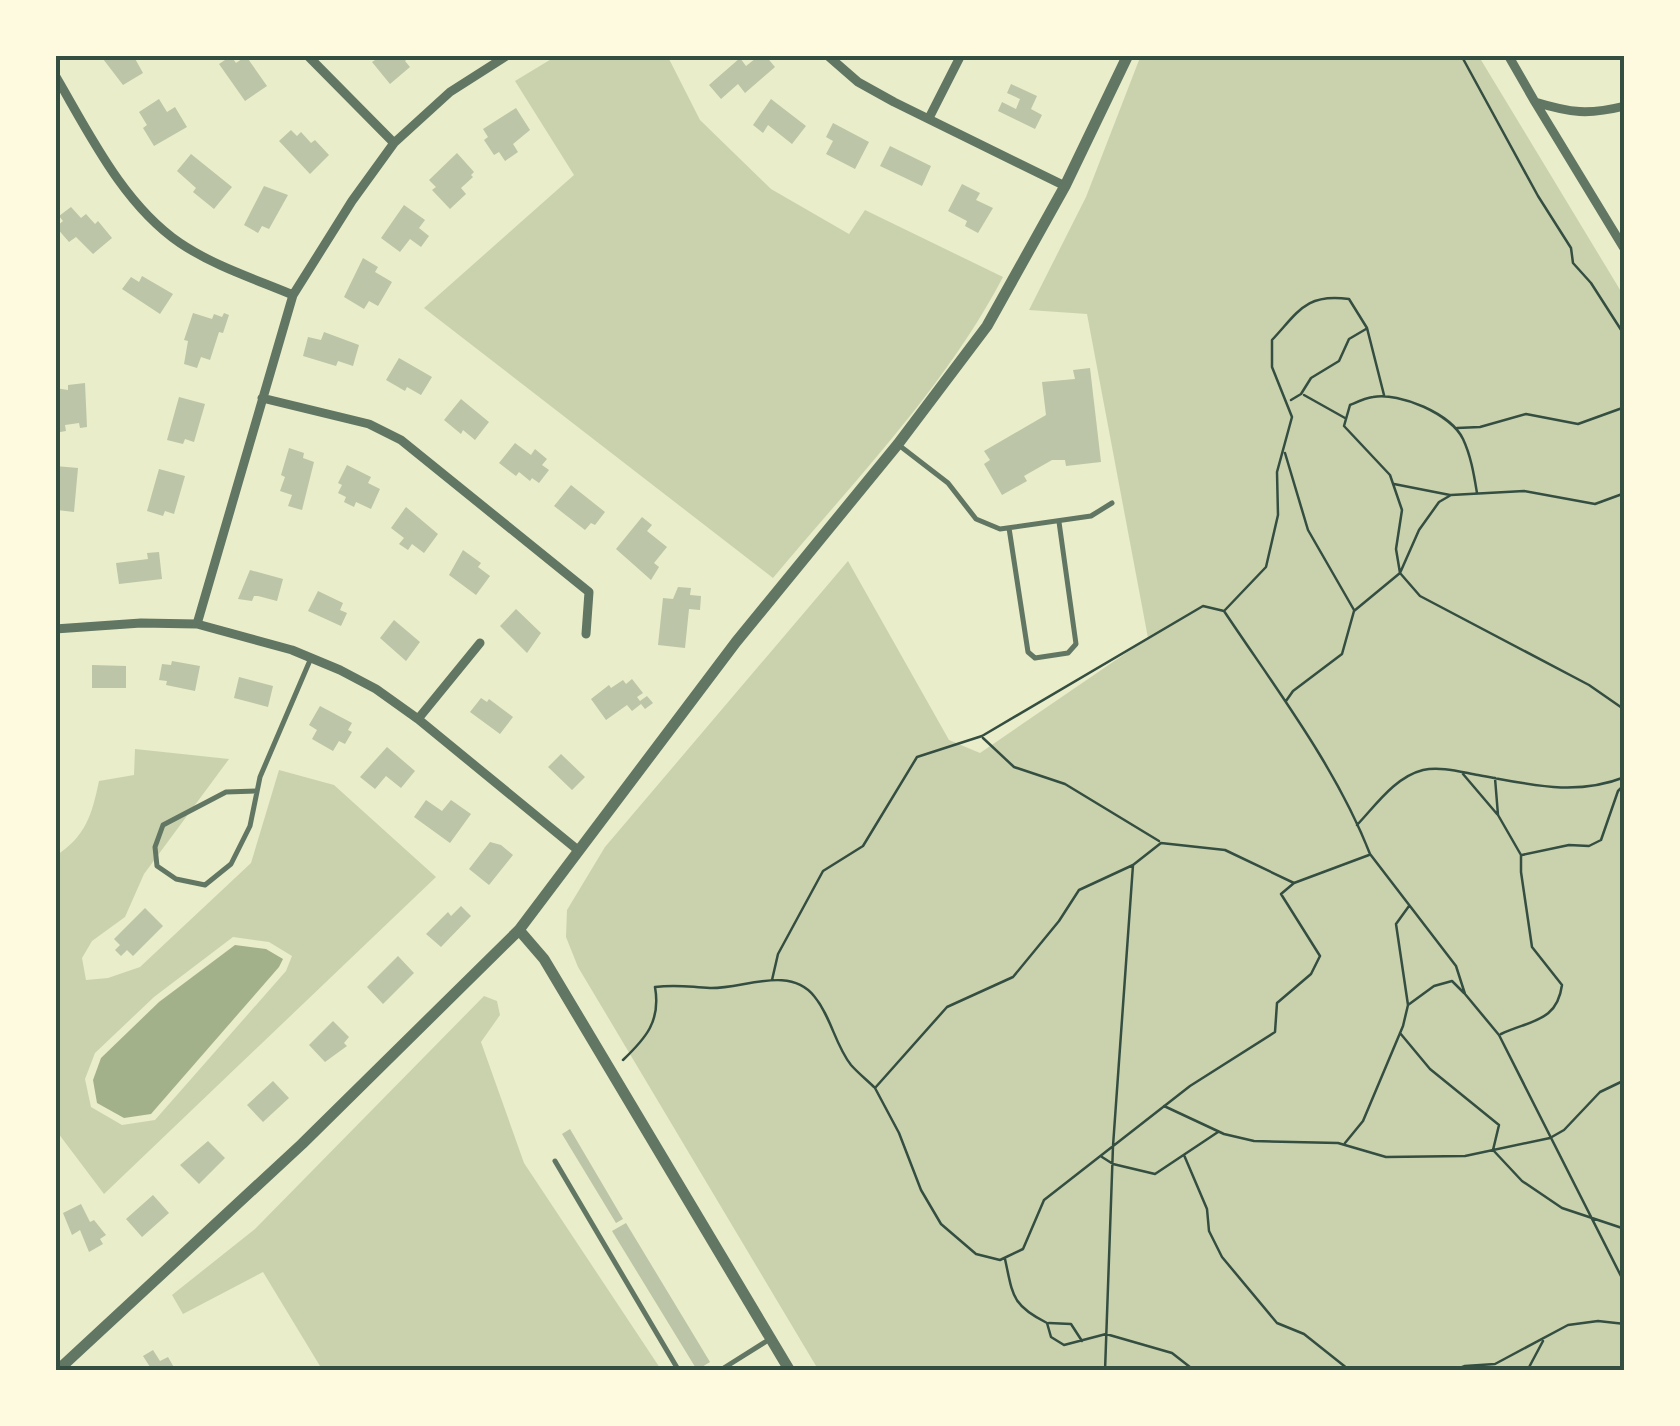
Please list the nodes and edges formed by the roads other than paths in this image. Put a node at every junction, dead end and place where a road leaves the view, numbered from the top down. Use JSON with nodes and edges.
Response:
{"nodes":[{"id":1,"x":306,"y":55,"type":"edge"},
{"id":2,"x":508,"y":55,"type":"edge"},
{"id":3,"x":827,"y":55,"type":"edge"},
{"id":4,"x":961,"y":55,"type":"edge"},
{"id":5,"x":1128,"y":55,"type":"edge"},
{"id":6,"x":1508,"y":55,"type":"edge"},
{"id":7,"x":55,"y":75,"type":"edge"},
{"id":8,"x":1536,"y":102,"type":"junction"},
{"id":9,"x":1625,"y":106,"type":"edge"},
{"id":10,"x":929,"y":118,"type":"junction"},
{"id":11,"x":394,"y":143,"type":"junction"},
{"id":12,"x":1065,"y":186,"type":"junction"},
{"id":13,"x":1625,"y":250,"type":"edge"},
{"id":14,"x":293,"y":295,"type":"junction"},
{"id":15,"x":262,"y":398,"type":"junction"},
{"id":16,"x":898,"y":444,"type":"junction"},
{"id":17,"x":1112,"y":504,"type":"dead end"},
{"id":18,"x":1059,"y":522,"type":"junction"},
{"id":19,"x":1009,"y":528,"type":"junction"},
{"id":20,"x":197,"y":624,"type":"junction"},
{"id":21,"x":55,"y":629,"type":"edge"},
{"id":22,"x":586,"y":634,"type":"dead end"},
{"id":23,"x":480,"y":643,"type":"dead end"},
{"id":24,"x":311,"y":658,"type":"junction"},
{"id":25,"x":418,"y":719,"type":"junction"},
{"id":26,"x":257,"y":791,"type":"junction"},
{"id":27,"x":579,"y":852,"type":"junction"},
{"id":28,"x":519,"y":930,"type":"junction"},
{"id":29,"x":555,"y":1161,"type":"dead end"},
{"id":30,"x":770,"y":1339,"type":"junction"},
{"id":31,"x":57,"y":1371,"type":"edge"},
{"id":32,"x":679,"y":1371,"type":"edge"},
{"id":33,"x":719,"y":1371,"type":"edge"},
{"id":34,"x":790,"y":1371,"type":"edge"}],
"edges":[{"from":1,"to":11,"type":"street"},
{"from":2,"to":11,"type":"street"},
{"from":3,"to":10,"type":"street"},
{"from":4,"to":10,"type":"street"},
{"from":5,"to":12,"type":"street"},
{"from":6,"to":8,"type":"street"},
{"from":7,"to":14,"type":"street"},
{"from":8,"to":9,"type":"street"},
{"from":8,"to":13,"type":"street"},
{"from":10,"to":12,"type":"street"},
{"from":11,"to":14,"type":"street"},
{"from":12,"to":16,"type":"street"},
{"from":14,"to":15,"type":"street"},
{"from":15,"to":20,"type":"street"},
{"from":15,"to":22,"type":"street"},
{"from":16,"to":19,"type":"lane"},
{"from":16,"to":27,"type":"street"},
{"from":17,"to":18,"type":"lane"},
{"from":18,"to":19,"type":"lane"},
{"from":18,"to":19,"type":"lane"},
{"from":20,"to":21,"type":"street"},
{"from":20,"to":24,"type":"street"},
{"from":23,"to":25,"type":"street"},
{"from":24,"to":25,"type":"street"},
{"from":24,"to":26,"type":"lane"},
{"from":25,"to":27,"type":"street"},
{"from":26,"to":26,"type":"lane"},
{"from":27,"to":28,"type":"street"},
{"from":28,"to":30,"type":"street"},
{"from":28,"to":31,"type":"street"},
{"from":29,"to":32,"type":"lane"},
{"from":30,"to":33,"type":"lane"},
{"from":30,"to":34,"type":"street"}]}
